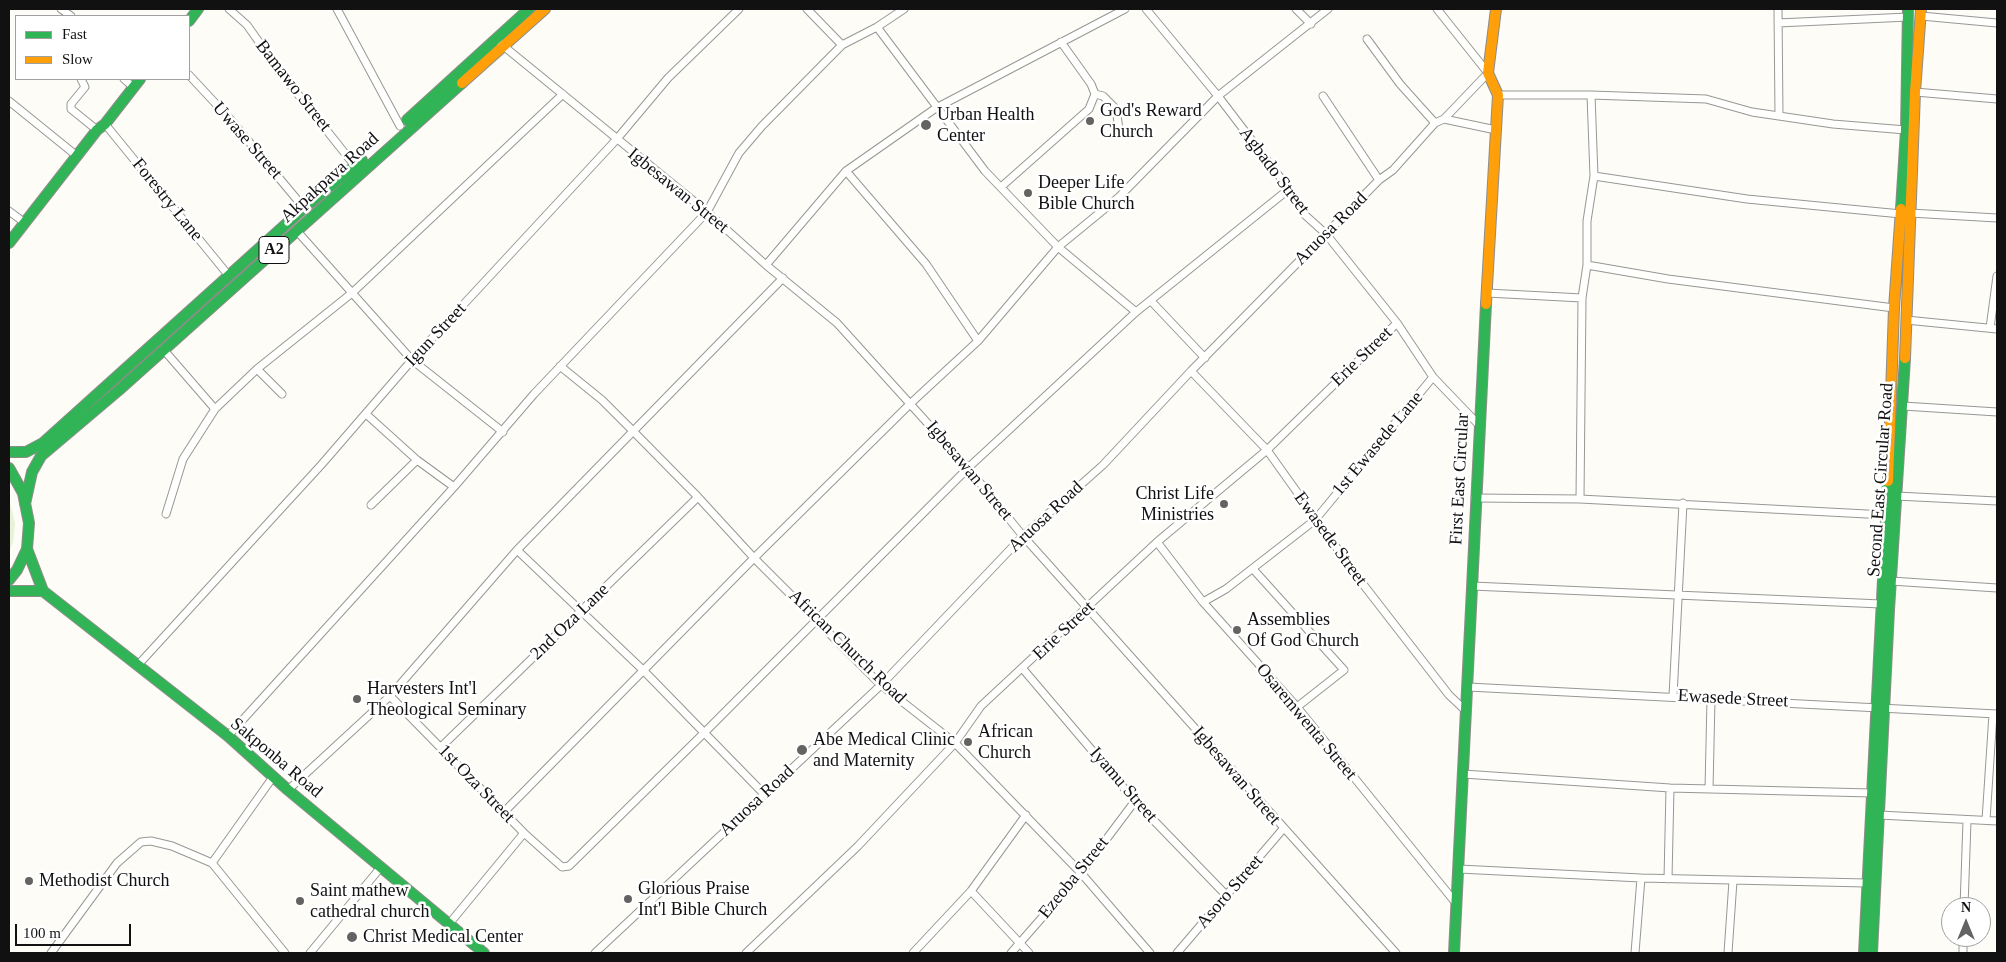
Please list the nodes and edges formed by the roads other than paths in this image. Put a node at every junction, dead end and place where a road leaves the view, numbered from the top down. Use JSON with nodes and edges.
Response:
{"nodes":[{"id":1,"x":198,"y":9,"type":"edge"},
{"id":2,"x":229,"y":9,"type":"edge"},
{"id":3,"x":337,"y":9,"type":"edge"},
{"id":4,"x":529,"y":9,"type":"edge"},
{"id":5,"x":545,"y":9,"type":"edge"},
{"id":6,"x":739,"y":9,"type":"edge"},
{"id":7,"x":807,"y":9,"type":"edge"},
{"id":8,"x":904,"y":9,"type":"edge"},
{"id":9,"x":1125,"y":9,"type":"edge"},
{"id":10,"x":1146,"y":9,"type":"edge"},
{"id":11,"x":1296,"y":9,"type":"edge"},
{"id":12,"x":1328,"y":9,"type":"edge"},
{"id":13,"x":1437,"y":9,"type":"edge"},
{"id":14,"x":1496,"y":9,"type":"edge"},
{"id":15,"x":1778,"y":9,"type":"edge"},
{"id":16,"x":1921,"y":12,"type":"edge"},
{"id":17,"x":1908,"y":13,"type":"edge"},
{"id":18,"x":190,"y":19,"type":"edge"},
{"id":19,"x":1778,"y":22,"type":"junction"},
{"id":20,"x":1997,"y":22,"type":"edge"},
{"id":21,"x":1311,"y":24,"type":"junction"},
{"id":22,"x":878,"y":27,"type":"junction"},
{"id":23,"x":494,"y":39,"type":"junction"},
{"id":24,"x":1367,"y":39,"type":"dead end"},
{"id":25,"x":1061,"y":42,"type":"junction"},
{"id":26,"x":842,"y":45,"type":"junction"},
{"id":27,"x":503,"y":46,"type":"junction"},
{"id":28,"x":1488,"y":73,"type":"junction"},
{"id":29,"x":190,"y":76,"type":"edge"},
{"id":30,"x":82,"y":80,"type":"edge"},
{"id":31,"x":125,"y":80,"type":"edge"},
{"id":32,"x":139,"y":80,"type":"edge"},
{"id":33,"x":132,"y":87,"type":"junction"},
{"id":34,"x":1915,"y":92,"type":"junction"},
{"id":35,"x":563,"y":94,"type":"junction"},
{"id":36,"x":1095,"y":94,"type":"junction"},
{"id":37,"x":1591,"y":94,"type":"junction"},
{"id":38,"x":1498,"y":95,"type":"junction"},
{"id":39,"x":1218,"y":96,"type":"junction"},
{"id":40,"x":1323,"y":96,"type":"dead end"},
{"id":41,"x":1997,"y":99,"type":"edge"},
{"id":42,"x":9,"y":101,"type":"edge"},
{"id":43,"x":936,"y":108,"type":"junction"},
{"id":44,"x":1779,"y":115,"type":"junction"},
{"id":45,"x":1444,"y":118,"type":"junction"},
{"id":46,"x":1435,"y":123,"type":"junction"},
{"id":47,"x":400,"y":126,"type":"junction"},
{"id":48,"x":101,"y":127,"type":"junction"},
{"id":49,"x":1119,"y":129,"type":"dead end"},
{"id":50,"x":1496,"y":130,"type":"junction"},
{"id":51,"x":1906,"y":130,"type":"junction"},
{"id":52,"x":616,"y":140,"type":"junction"},
{"id":53,"x":77,"y":156,"type":"junction"},
{"id":54,"x":355,"y":166,"type":"junction"},
{"id":55,"x":846,"y":171,"type":"junction"},
{"id":56,"x":1594,"y":176,"type":"junction"},
{"id":57,"x":1379,"y":180,"type":"junction"},
{"id":58,"x":1001,"y":187,"type":"junction"},
{"id":59,"x":1289,"y":189,"type":"junction"},
{"id":60,"x":304,"y":208,"type":"junction"},
{"id":61,"x":9,"y":211,"type":"edge"},
{"id":62,"x":707,"y":212,"type":"junction"},
{"id":63,"x":1906,"y":214,"type":"junction"},
{"id":64,"x":1997,"y":218,"type":"edge"},
{"id":65,"x":25,"y":223,"type":"junction"},
{"id":66,"x":296,"y":230,"type":"junction"},
{"id":67,"x":1326,"y":234,"type":"junction"},
{"id":68,"x":9,"y":244,"type":"edge"},
{"id":69,"x":1058,"y":248,"type":"junction"},
{"id":70,"x":766,"y":265,"type":"junction"},
{"id":71,"x":1587,"y":265,"type":"junction"},
{"id":72,"x":229,"y":276,"type":"junction"},
{"id":73,"x":1997,"y":276,"type":"edge"},
{"id":74,"x":783,"y":278,"type":"junction"},
{"id":75,"x":352,"y":293,"type":"junction"},
{"id":76,"x":1487,"y":293,"type":"junction"},
{"id":77,"x":1582,"y":298,"type":"junction"},
{"id":78,"x":1151,"y":301,"type":"junction"},
{"id":79,"x":1894,"y":308,"type":"junction"},
{"id":80,"x":1136,"y":312,"type":"junction"},
{"id":81,"x":1906,"y":320,"type":"junction"},
{"id":82,"x":1397,"y":323,"type":"junction"},
{"id":83,"x":1994,"y":328,"type":"edge"},
{"id":84,"x":978,"y":341,"type":"junction"},
{"id":85,"x":163,"y":349,"type":"junction"},
{"id":86,"x":1205,"y":358,"type":"junction"},
{"id":87,"x":412,"y":360,"type":"junction"},
{"id":88,"x":560,"y":366,"type":"junction"},
{"id":89,"x":257,"y":369,"type":"junction"},
{"id":90,"x":1191,"y":371,"type":"junction"},
{"id":91,"x":1433,"y":377,"type":"junction"},
{"id":92,"x":282,"y":394,"type":"dead end"},
{"id":93,"x":910,"y":403,"type":"junction"},
{"id":94,"x":1903,"y":406,"type":"junction"},
{"id":95,"x":216,"y":409,"type":"junction"},
{"id":96,"x":1997,"y":412,"type":"edge"},
{"id":97,"x":366,"y":414,"type":"junction"},
{"id":98,"x":1478,"y":425,"type":"junction"},
{"id":99,"x":632,"y":430,"type":"junction"},
{"id":100,"x":503,"y":432,"type":"junction"},
{"id":101,"x":1267,"y":450,"type":"junction"},
{"id":102,"x":9,"y":452,"type":"edge"},
{"id":103,"x":417,"y":460,"type":"junction"},
{"id":104,"x":9,"y":468,"type":"edge"},
{"id":105,"x":968,"y":468,"type":"junction"},
{"id":106,"x":454,"y":487,"type":"junction"},
{"id":107,"x":698,"y":496,"type":"junction"},
{"id":108,"x":1896,"y":496,"type":"junction"},
{"id":109,"x":1475,"y":498,"type":"junction"},
{"id":110,"x":1580,"y":499,"type":"junction"},
{"id":111,"x":1997,"y":500,"type":"edge"},
{"id":112,"x":25,"y":504,"type":"junction"},
{"id":113,"x":1683,"y":504,"type":"junction"},
{"id":114,"x":370,"y":505,"type":"dead end"},
{"id":115,"x":166,"y":514,"type":"dead end"},
{"id":116,"x":1886,"y":515,"type":"junction"},
{"id":117,"x":1315,"y":520,"type":"junction"},
{"id":118,"x":1023,"y":536,"type":"junction"},
{"id":119,"x":1157,"y":542,"type":"junction"},
{"id":120,"x":27,"y":549,"type":"junction"},
{"id":121,"x":517,"y":550,"type":"junction"},
{"id":122,"x":754,"y":558,"type":"junction"},
{"id":123,"x":1254,"y":569,"type":"junction"},
{"id":124,"x":9,"y":580,"type":"edge"},
{"id":125,"x":1891,"y":582,"type":"junction"},
{"id":126,"x":1472,"y":586,"type":"junction"},
{"id":127,"x":1997,"y":588,"type":"edge"},
{"id":128,"x":9,"y":591,"type":"edge"},
{"id":129,"x":43,"y":591,"type":"junction"},
{"id":130,"x":1677,"y":595,"type":"junction"},
{"id":131,"x":1203,"y":602,"type":"junction"},
{"id":132,"x":1881,"y":604,"type":"junction"},
{"id":133,"x":1088,"y":608,"type":"junction"},
{"id":134,"x":580,"y":612,"type":"junction"},
{"id":135,"x":818,"y":619,"type":"junction"},
{"id":136,"x":138,"y":665,"type":"junction"},
{"id":137,"x":1023,"y":669,"type":"junction"},
{"id":138,"x":644,"y":671,"type":"junction"},
{"id":139,"x":881,"y":685,"type":"junction"},
{"id":140,"x":1468,"y":687,"type":"junction"},
{"id":141,"x":390,"y":696,"type":"junction"},
{"id":142,"x":1673,"y":696,"type":"junction"},
{"id":143,"x":1711,"y":698,"type":"junction"},
{"id":144,"x":1297,"y":707,"type":"junction"},
{"id":145,"x":1880,"y":707,"type":"junction"},
{"id":146,"x":1466,"y":711,"type":"junction"},
{"id":147,"x":1995,"y":714,"type":"edge"},
{"id":148,"x":704,"y":733,"type":"junction"},
{"id":149,"x":228,"y":736,"type":"junction"},
{"id":150,"x":955,"y":743,"type":"junction"},
{"id":151,"x":441,"y":747,"type":"junction"},
{"id":152,"x":1463,"y":774,"type":"junction"},
{"id":153,"x":273,"y":777,"type":"junction"},
{"id":154,"x":1670,"y":788,"type":"junction"},
{"id":155,"x":1709,"y":789,"type":"junction"},
{"id":156,"x":288,"y":790,"type":"junction"},
{"id":157,"x":1871,"y":793,"type":"junction"},
{"id":158,"x":764,"y":794,"type":"junction"},
{"id":159,"x":1135,"y":802,"type":"junction"},
{"id":160,"x":503,"y":813,"type":"junction"},
{"id":161,"x":1026,"y":815,"type":"junction"},
{"id":162,"x":1879,"y":815,"type":"junction"},
{"id":163,"x":1986,"y":820,"type":"junction"},
{"id":164,"x":1967,"y":821,"type":"junction"},
{"id":165,"x":1997,"y":821,"type":"edge"},
{"id":166,"x":1283,"y":829,"type":"junction"},
{"id":167,"x":524,"y":833,"type":"junction"},
{"id":168,"x":212,"y":862,"type":"junction"},
{"id":169,"x":381,"y":867,"type":"junction"},
{"id":170,"x":1459,"y":869,"type":"junction"},
{"id":171,"x":1081,"y":873,"type":"junction"},
{"id":172,"x":1641,"y":878,"type":"junction"},
{"id":173,"x":1668,"y":879,"type":"junction"},
{"id":174,"x":1732,"y":881,"type":"junction"},
{"id":175,"x":1866,"y":883,"type":"junction"},
{"id":176,"x":972,"y":891,"type":"junction"},
{"id":177,"x":1227,"y":896,"type":"junction"},
{"id":178,"x":1964,"y":897,"type":"edge"},
{"id":179,"x":1455,"y":902,"type":"junction"},
{"id":180,"x":449,"y":924,"type":"junction"},
{"id":181,"x":1019,"y":943,"type":"junction"},
{"id":182,"x":51,"y":953,"type":"edge"},
{"id":183,"x":285,"y":953,"type":"edge"},
{"id":184,"x":310,"y":953,"type":"edge"},
{"id":185,"x":484,"y":953,"type":"edge"},
{"id":186,"x":595,"y":953,"type":"edge"},
{"id":187,"x":746,"y":953,"type":"edge"},
{"id":188,"x":913,"y":953,"type":"edge"},
{"id":189,"x":1012,"y":953,"type":"edge"},
{"id":190,"x":1029,"y":953,"type":"edge"},
{"id":191,"x":1150,"y":953,"type":"edge"},
{"id":192,"x":1177,"y":953,"type":"edge"},
{"id":193,"x":1396,"y":953,"type":"edge"},
{"id":194,"x":1454,"y":953,"type":"edge"},
{"id":195,"x":1635,"y":953,"type":"edge"},
{"id":196,"x":1728,"y":953,"type":"edge"},
{"id":197,"x":1864,"y":953,"type":"edge"},
{"id":198,"x":1872,"y":953,"type":"edge"}],
"edges":[{"from":1,"to":18,"type":"main road"},
{"from":2,"to":54,"type":"street","name":"Bamawo Street"},
{"from":3,"to":47,"type":"street"},
{"from":4,"to":23,"type":"main road","name":"Akpakpava Road","number":"A2"},
{"from":5,"to":27,"type":"main road","name":"Akpakpava Road","number":"A2"},
{"from":6,"to":52,"type":"street","name":"Igun Street"},
{"from":7,"to":26,"type":"street"},
{"from":8,"to":22,"type":"street"},
{"from":9,"to":25,"type":"street"},
{"from":10,"to":39,"type":"street","name":"Agbado Street"},
{"from":11,"to":21,"type":"street"},
{"from":12,"to":21,"type":"street"},
{"from":13,"to":28,"type":"street"},
{"from":14,"to":28,"type":"main road"},
{"from":15,"to":19,"type":"street"},
{"from":16,"to":20,"type":"street"},
{"from":16,"to":34,"type":"main road","name":"Second East Circular Road"},
{"from":17,"to":19,"type":"street"},
{"from":17,"to":51,"type":"main road","name":"Second East Circular Road"},
{"from":19,"to":44,"type":"street"},
{"from":21,"to":39,"type":"street"},
{"from":22,"to":26,"type":"street"},
{"from":22,"to":43,"type":"street"},
{"from":23,"to":27,"type":"street","name":"Igbesawan Street"},
{"from":23,"to":47,"type":"main road","name":"Akpakpava Road","number":"A2"},
{"from":24,"to":46,"type":"street"},
{"from":25,"to":36,"type":"street"},
{"from":25,"to":43,"type":"street"},
{"from":26,"to":62,"type":"street"},
{"from":27,"to":35,"type":"street","name":"Igbesawan Street"},
{"from":27,"to":66,"type":"main road","name":"Akpakpava Road","number":"A2"},
{"from":28,"to":38,"type":"main road","name":"First East Circular"},
{"from":28,"to":45,"type":"street","name":"Aruosa Road"},
{"from":29,"to":60,"type":"street","name":"Uwase Street"},
{"from":30,"to":48,"type":"street","name":"Forestry Lane"},
{"from":31,"to":33,"type":"street"},
{"from":32,"to":33,"type":"main road"},
{"from":33,"to":48,"type":"main road"},
{"from":34,"to":41,"type":"street"},
{"from":34,"to":63,"type":"main road","name":"Second East Circular Road"},
{"from":35,"to":52,"type":"street","name":"Igbesawan Street"},
{"from":35,"to":75,"type":"street"},
{"from":36,"to":49,"type":"street"},
{"from":36,"to":58,"type":"street"},
{"from":37,"to":38,"type":"street"},
{"from":37,"to":44,"type":"street"},
{"from":37,"to":56,"type":"street"},
{"from":38,"to":50,"type":"main road","name":"First East Circular"},
{"from":39,"to":59,"type":"street","name":"Agbado Street"},
{"from":39,"to":69,"type":"street"},
{"from":40,"to":57,"type":"street"},
{"from":42,"to":53,"type":"street"},
{"from":43,"to":55,"type":"street"},
{"from":43,"to":58,"type":"street"},
{"from":44,"to":51,"type":"street"},
{"from":45,"to":46,"type":"street","name":"Aruosa Road"},
{"from":45,"to":50,"type":"street"},
{"from":46,"to":57,"type":"street","name":"Aruosa Road"},
{"from":47,"to":54,"type":"main road","name":"Akpakpava Road","number":"A2"},
{"from":48,"to":53,"type":"main road"},
{"from":48,"to":72,"type":"street","name":"Forestry Lane"},
{"from":50,"to":76,"type":"main road","name":"First East Circular"},
{"from":51,"to":63,"type":"main road","name":"Second East Circular Road"},
{"from":52,"to":62,"type":"street","name":"Igbesawan Street"},
{"from":52,"to":87,"type":"street","name":"Igun Street"},
{"from":53,"to":65,"type":"main road"},
{"from":54,"to":60,"type":"main road","name":"Akpakpava Road","number":"A2"},
{"from":55,"to":70,"type":"street"},
{"from":55,"to":84,"type":"street"},
{"from":56,"to":63,"type":"street"},
{"from":56,"to":71,"type":"street"},
{"from":57,"to":67,"type":"street","name":"Aruosa Road"},
{"from":58,"to":69,"type":"street"},
{"from":59,"to":67,"type":"street","name":"Agbado Street"},
{"from":59,"to":78,"type":"street"},
{"from":60,"to":72,"type":"main road","name":"Akpakpava Road","number":"A2"},
{"from":61,"to":65,"type":"street"},
{"from":62,"to":70,"type":"street","name":"Igbesawan Street"},
{"from":62,"to":88,"type":"street"},
{"from":63,"to":64,"type":"street"},
{"from":63,"to":79,"type":"main road","name":"Second East Circular Road"},
{"from":63,"to":81,"type":"main road","name":"Second East Circular Road"},
{"from":65,"to":68,"type":"main road"},
{"from":66,"to":75,"type":"street"},
{"from":66,"to":85,"type":"main road","name":"Akpakpava Road","number":"A2"},
{"from":67,"to":82,"type":"street","name":"Agbado Street"},
{"from":67,"to":86,"type":"street","name":"Aruosa Road"},
{"from":69,"to":80,"type":"street"},
{"from":69,"to":84,"type":"street"},
{"from":70,"to":74,"type":"street","name":"Igbesawan Street"},
{"from":71,"to":77,"type":"street"},
{"from":71,"to":79,"type":"street"},
{"from":72,"to":102,"type":"main road","name":"Akpakpava Road","number":"A2"},
{"from":73,"to":83,"type":"street"},
{"from":74,"to":93,"type":"street","name":"Igbesawan Street"},
{"from":74,"to":99,"type":"street"},
{"from":75,"to":87,"type":"street"},
{"from":75,"to":89,"type":"street"},
{"from":76,"to":77,"type":"street"},
{"from":76,"to":98,"type":"main road","name":"First East Circular"},
{"from":77,"to":110,"type":"street"},
{"from":78,"to":80,"type":"street"},
{"from":78,"to":86,"type":"street"},
{"from":79,"to":116,"type":"main road","name":"Second East Circular Road"},
{"from":80,"to":105,"type":"street"},
{"from":81,"to":83,"type":"street"},
{"from":81,"to":94,"type":"main road","name":"Second East Circular Road"},
{"from":82,"to":91,"type":"street","name":"Agbado Street"},
{"from":82,"to":101,"type":"street","name":"Erie Street"},
{"from":84,"to":93,"type":"street"},
{"from":85,"to":95,"type":"street"},
{"from":85,"to":112,"type":"main road","name":"Akpakpava Road","number":"A2"},
{"from":86,"to":90,"type":"street","name":"Aruosa Road"},
{"from":87,"to":97,"type":"street","name":"Igun Street"},
{"from":87,"to":100,"type":"street"},
{"from":88,"to":99,"type":"street","name":"African Church Road"},
{"from":88,"to":100,"type":"street"},
{"from":89,"to":92,"type":"street"},
{"from":89,"to":95,"type":"street"},
{"from":90,"to":101,"type":"street","name":"Ewasede Street"},
{"from":90,"to":118,"type":"street","name":"Aruosa Road"},
{"from":91,"to":98,"type":"street","name":"Agbado Street"},
{"from":91,"to":117,"type":"street","name":"1st Ewasede Lane"},
{"from":93,"to":105,"type":"street","name":"Igbesawan Street"},
{"from":93,"to":122,"type":"street"},
{"from":94,"to":96,"type":"street"},
{"from":94,"to":108,"type":"main road","name":"Second East Circular Road"},
{"from":95,"to":115,"type":"street"},
{"from":97,"to":103,"type":"street"},
{"from":97,"to":136,"type":"street","name":"Igun Street"},
{"from":98,"to":109,"type":"main road","name":"First East Circular"},
{"from":99,"to":107,"type":"street","name":"African Church Road"},
{"from":99,"to":121,"type":"street"},
{"from":100,"to":106,"type":"street"},
{"from":101,"to":117,"type":"street","name":"Ewasede Street"},
{"from":101,"to":119,"type":"street","name":"Erie Street"},
{"from":103,"to":106,"type":"street"},
{"from":103,"to":114,"type":"street"},
{"from":104,"to":112,"type":"main road","number":"A2"},
{"from":105,"to":118,"type":"street","name":"Igbesawan Street"},
{"from":105,"to":135,"type":"street"},
{"from":106,"to":149,"type":"street"},
{"from":107,"to":122,"type":"street","name":"African Church Road"},
{"from":107,"to":134,"type":"street","name":"2nd Oza Lane"},
{"from":108,"to":111,"type":"street"},
{"from":108,"to":125,"type":"main road","name":"Second East Circular Road"},
{"from":109,"to":110,"type":"street"},
{"from":109,"to":126,"type":"main road","name":"First East Circular"},
{"from":110,"to":113,"type":"street"},
{"from":112,"to":120,"type":"main road","number":"A2"},
{"from":113,"to":116,"type":"street"},
{"from":113,"to":130,"type":"street"},
{"from":116,"to":132,"type":"main road","name":"Second East Circular Road"},
{"from":117,"to":123,"type":"street","name":"1st Ewasede Lane"},
{"from":117,"to":146,"type":"street","name":"Ewasede Street"},
{"from":118,"to":133,"type":"street","name":"Igbesawan Street"},
{"from":118,"to":139,"type":"street","name":"Aruosa Road"},
{"from":119,"to":131,"type":"street","name":"Osaremwenta Street"},
{"from":119,"to":133,"type":"street","name":"Erie Street"},
{"from":120,"to":124,"type":"main road","number":"A2"},
{"from":120,"to":129,"type":"main road"},
{"from":121,"to":134,"type":"street"},
{"from":121,"to":141,"type":"street"},
{"from":122,"to":135,"type":"street","name":"African Church Road"},
{"from":122,"to":138,"type":"street"},
{"from":123,"to":131,"type":"street","name":"1st Ewasede Lane"},
{"from":123,"to":144,"type":"street"},
{"from":125,"to":127,"type":"street"},
{"from":125,"to":145,"type":"main road","name":"Second East Circular Road"},
{"from":126,"to":130,"type":"street"},
{"from":126,"to":140,"type":"main road","name":"First East Circular"},
{"from":128,"to":129,"type":"main road"},
{"from":129,"to":136,"type":"main road","name":"Sakponba Road"},
{"from":130,"to":132,"type":"street"},
{"from":130,"to":142,"type":"street"},
{"from":131,"to":144,"type":"street","name":"Osaremwenta Street"},
{"from":132,"to":145,"type":"main road","name":"Second East Circular Road"},
{"from":133,"to":137,"type":"street","name":"Erie Street"},
{"from":133,"to":166,"type":"street","name":"Igbesawan Street"},
{"from":134,"to":138,"type":"street"},
{"from":134,"to":151,"type":"street","name":"2nd Oza Lane"},
{"from":135,"to":139,"type":"street","name":"African Church Road"},
{"from":135,"to":148,"type":"street"},
{"from":136,"to":149,"type":"main road","name":"Sakponba Road"},
{"from":137,"to":150,"type":"street","name":"Erie Street"},
{"from":137,"to":159,"type":"street","name":"Iyamu Street"},
{"from":138,"to":148,"type":"street"},
{"from":138,"to":160,"type":"street"},
{"from":139,"to":150,"type":"street","name":"African Church Road"},
{"from":139,"to":158,"type":"street","name":"Aruosa Road"},
{"from":140,"to":142,"type":"street","name":"Ewasede Street"},
{"from":140,"to":146,"type":"main road","name":"First East Circular"},
{"from":141,"to":151,"type":"street","name":"1st Oza Street"},
{"from":141,"to":156,"type":"street"},
{"from":142,"to":143,"type":"street","name":"Ewasede Street"},
{"from":143,"to":145,"type":"street","name":"Ewasede Street"},
{"from":143,"to":155,"type":"street"},
{"from":144,"to":179,"type":"street","name":"Osaremwenta Street"},
{"from":145,"to":147,"type":"street","name":"Ewasede Street"},
{"from":145,"to":157,"type":"main road","name":"Second East Circular Road"},
{"from":145,"to":162,"type":"main road","name":"Second East Circular Road"},
{"from":146,"to":152,"type":"main road","name":"First East Circular"},
{"from":147,"to":163,"type":"street"},
{"from":148,"to":158,"type":"street"},
{"from":148,"to":167,"type":"street","name":"1st Oza Street"},
{"from":149,"to":153,"type":"main road","name":"Sakponba Road"},
{"from":150,"to":161,"type":"street","name":"African Church Road"},
{"from":150,"to":187,"type":"street","name":"Erie Street"},
{"from":151,"to":160,"type":"street","name":"1st Oza Street"},
{"from":152,"to":154,"type":"street"},
{"from":152,"to":170,"type":"main road","name":"First East Circular"},
{"from":153,"to":156,"type":"main road","name":"Sakponba Road"},
{"from":153,"to":168,"type":"street"},
{"from":154,"to":155,"type":"street"},
{"from":154,"to":173,"type":"street"},
{"from":155,"to":157,"type":"street"},
{"from":156,"to":169,"type":"main road","name":"Sakponba Road"},
{"from":157,"to":175,"type":"main road","name":"Second East Circular Road"},
{"from":158,"to":186,"type":"street","name":"Aruosa Road"},
{"from":159,"to":171,"type":"street","name":"Ezeoba Street"},
{"from":159,"to":177,"type":"street","name":"Iyamu Street"},
{"from":160,"to":167,"type":"street","name":"1st Oza Street"},
{"from":161,"to":171,"type":"street","name":"African Church Road"},
{"from":161,"to":176,"type":"street"},
{"from":162,"to":164,"type":"street"},
{"from":162,"to":198,"type":"main road","name":"Second East Circular Road"},
{"from":163,"to":164,"type":"street"},
{"from":163,"to":165,"type":"street"},
{"from":164,"to":178,"type":"street"},
{"from":166,"to":177,"type":"street","name":"Asoro Street"},
{"from":166,"to":193,"type":"street","name":"Igbesawan Street"},
{"from":167,"to":180,"type":"street"},
{"from":168,"to":182,"type":"street"},
{"from":168,"to":183,"type":"street"},
{"from":169,"to":180,"type":"main road","name":"Sakponba Road"},
{"from":169,"to":184,"type":"street"},
{"from":170,"to":172,"type":"street"},
{"from":170,"to":179,"type":"main road","name":"First East Circular"},
{"from":171,"to":181,"type":"street","name":"Ezeoba Street"},
{"from":171,"to":191,"type":"street","name":"African Church Road"},
{"from":172,"to":173,"type":"street"},
{"from":172,"to":195,"type":"street"},
{"from":173,"to":174,"type":"street"},
{"from":174,"to":175,"type":"street"},
{"from":174,"to":196,"type":"street"},
{"from":175,"to":197,"type":"main road","name":"Second East Circular Road"},
{"from":176,"to":181,"type":"street"},
{"from":176,"to":188,"type":"street"},
{"from":177,"to":192,"type":"street","name":"Asoro Street"},
{"from":179,"to":194,"type":"main road","name":"First East Circular"},
{"from":180,"to":185,"type":"main road","name":"Sakponba Road"},
{"from":181,"to":189,"type":"street","name":"Ezeoba Street"},
{"from":181,"to":190,"type":"street"}]}
